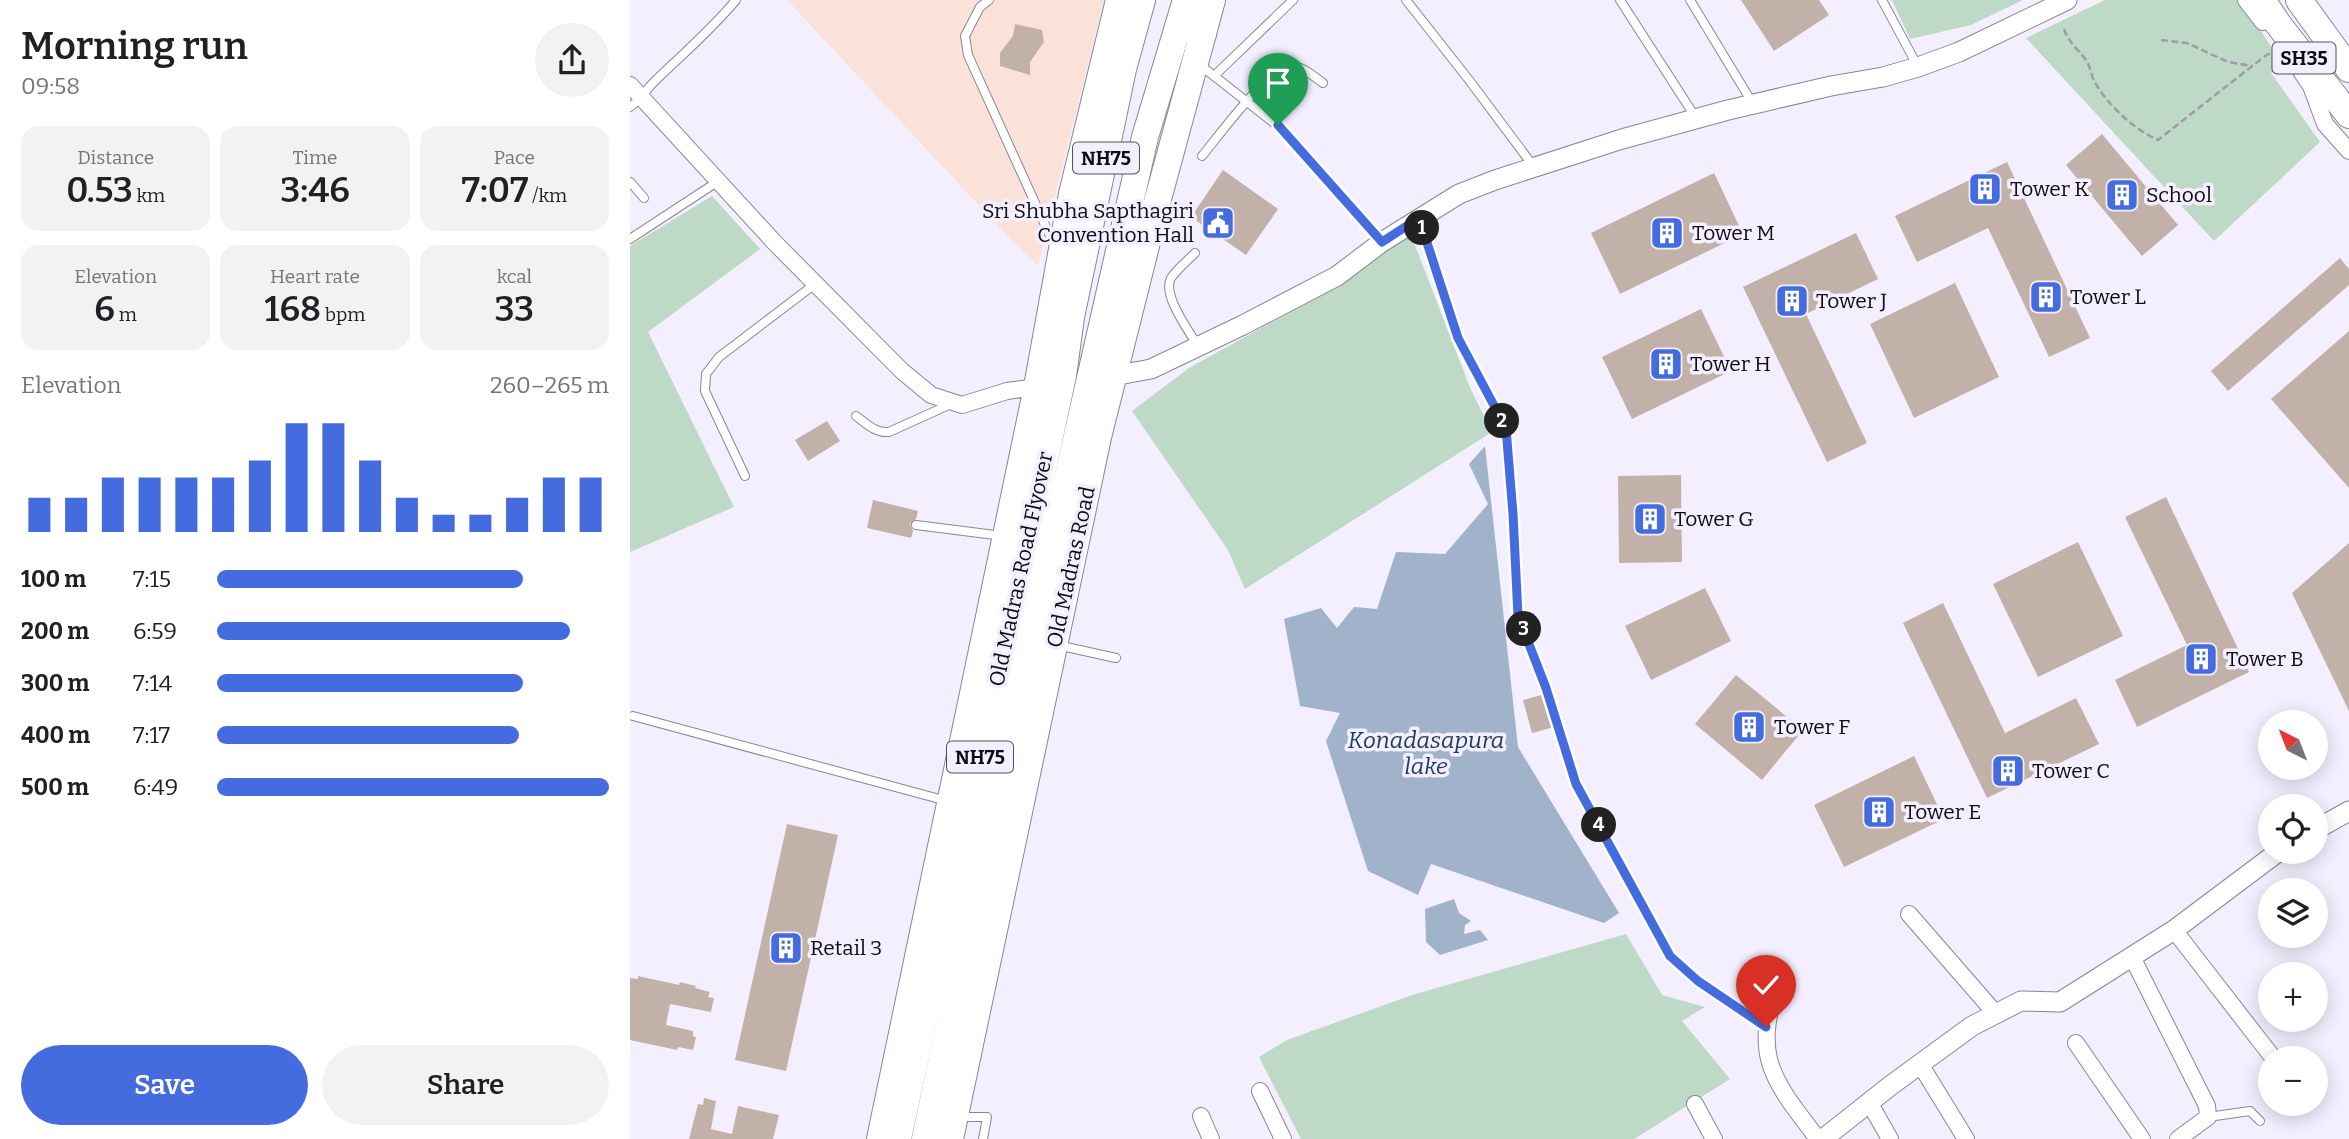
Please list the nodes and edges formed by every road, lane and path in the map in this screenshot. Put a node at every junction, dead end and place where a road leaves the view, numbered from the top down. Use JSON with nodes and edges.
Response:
{"nodes":[{"id":1,"x":736,"y":0,"type":"edge"},
{"id":2,"x":989,"y":0,"type":"edge"},
{"id":3,"x":1119,"y":0,"type":"edge"},
{"id":4,"x":1142,"y":0,"type":"edge"},
{"id":5,"x":1186,"y":0,"type":"edge"},
{"id":6,"x":1212,"y":0,"type":"edge"},
{"id":7,"x":1293,"y":0,"type":"edge"},
{"id":8,"x":1406,"y":0,"type":"edge"},
{"id":9,"x":1620,"y":0,"type":"edge"},
{"id":10,"x":1690,"y":0,"type":"edge"},
{"id":11,"x":1882,"y":0,"type":"edge"},
{"id":12,"x":2067,"y":0,"type":"edge"},
{"id":13,"x":2246,"y":0,"type":"edge"},
{"id":14,"x":2262,"y":0,"type":"edge"},
{"id":15,"x":2299,"y":0,"type":"edge"},
{"id":16,"x":2064,"y":29,"type":"dead end"},
{"id":17,"x":1190,"y":31,"type":"junction"},
{"id":18,"x":2161,"y":40,"type":"dead end"},
{"id":19,"x":2282,"y":47,"type":"junction"},
{"id":20,"x":2252,"y":66,"type":"junction"},
{"id":21,"x":1919,"y":67,"type":"junction"},
{"id":22,"x":1204,"y":69,"type":"junction"},
{"id":23,"x":2349,"y":69,"type":"edge"},
{"id":24,"x":1323,"y":83,"type":"dead end"},
{"id":25,"x":634,"y":97,"type":"edge"},
{"id":26,"x":1246,"y":101,"type":"junction"},
{"id":27,"x":1753,"y":104,"type":"junction"},
{"id":28,"x":2349,"y":115,"type":"edge"},
{"id":29,"x":1696,"y":119,"type":"junction"},
{"id":30,"x":2349,"y":151,"type":"edge"},
{"id":31,"x":1202,"y":156,"type":"dead end"},
{"id":32,"x":1534,"y":167,"type":"junction"},
{"id":33,"x":630,"y":181,"type":"edge"},
{"id":34,"x":717,"y":181,"type":"junction"},
{"id":35,"x":644,"y":198,"type":"dead end"},
{"id":36,"x":1419,"y":218,"type":"junction"},
{"id":37,"x":630,"y":239,"type":"edge"},
{"id":38,"x":1382,"y":242,"type":"junction"},
{"id":39,"x":1195,"y":253,"type":"dead end"},
{"id":40,"x":1060,"y":259,"type":"junction"},
{"id":41,"x":815,"y":284,"type":"junction"},
{"id":42,"x":1198,"y":347,"type":"junction"},
{"id":43,"x":1113,"y":376,"type":"junction"},
{"id":44,"x":1037,"y":387,"type":"junction"},
{"id":45,"x":954,"y":403,"type":"junction"},
{"id":46,"x":856,"y":415,"type":"dead end"},
{"id":47,"x":745,"y":476,"type":"dead end"},
{"id":48,"x":916,"y":525,"type":"dead end"},
{"id":49,"x":1007,"y":537,"type":"junction"},
{"id":50,"x":1055,"y":645,"type":"junction"},
{"id":51,"x":1116,"y":658,"type":"dead end"},
{"id":52,"x":633,"y":716,"type":"dead end"},
{"id":53,"x":952,"y":802,"type":"junction"},
{"id":54,"x":2349,"y":811,"type":"edge"},
{"id":55,"x":2328,"y":823,"type":"edge"},
{"id":56,"x":2262,"y":864,"type":"edge"},
{"id":57,"x":1909,"y":914,"type":"dead end"},
{"id":58,"x":2174,"y":930,"type":"junction"},
{"id":59,"x":2132,"y":957,"type":"junction"},
{"id":60,"x":1781,"y":973,"type":"dead end"},
{"id":61,"x":1996,"y":1014,"type":"junction"},
{"id":62,"x":1766,"y":1027,"type":"junction"},
{"id":63,"x":2076,"y":1044,"type":"dead end"},
{"id":64,"x":2264,"y":1046,"type":"edge"},
{"id":65,"x":1920,"y":1064,"type":"junction"},
{"id":66,"x":1260,"y":1091,"type":"dead end"},
{"id":67,"x":1869,"y":1102,"type":"junction"},
{"id":68,"x":1695,"y":1104,"type":"dead end"},
{"id":69,"x":1201,"y":1116,"type":"dead end"},
{"id":70,"x":2208,"y":1116,"type":"junction"},
{"id":71,"x":2260,"y":1121,"type":"dead end"},
{"id":72,"x":952,"y":1128,"type":"edge"},
{"id":73,"x":880,"y":1139,"type":"edge"},
{"id":74,"x":898,"y":1139,"type":"edge"},
{"id":75,"x":925,"y":1139,"type":"edge"},
{"id":76,"x":983,"y":1139,"type":"edge"},
{"id":77,"x":1211,"y":1139,"type":"edge"},
{"id":78,"x":1283,"y":1139,"type":"edge"},
{"id":79,"x":1714,"y":1139,"type":"edge"},
{"id":80,"x":1818,"y":1139,"type":"edge"},
{"id":81,"x":1824,"y":1139,"type":"edge"},
{"id":82,"x":1891,"y":1139,"type":"edge"},
{"id":83,"x":1966,"y":1139,"type":"edge"},
{"id":84,"x":2142,"y":1139,"type":"edge"},
{"id":85,"x":2178,"y":1139,"type":"edge"}],
"edges":[{"from":1,"to":25,"type":"lane"},
{"from":2,"to":40,"type":"lane"},
{"from":3,"to":40,"type":"main road"},
{"from":4,"to":74,"type":"main road","name":"Old Madras Road Flyover","number":"NH75"},
{"from":5,"to":17,"type":"main road","name":"Old Madras Road","number":"NH75"},
{"from":6,"to":17,"type":"main road","name":"Old Madras Road"},
{"from":7,"to":22,"type":"lane"},
{"from":8,"to":32,"type":"lane"},
{"from":9,"to":29,"type":"lane"},
{"from":10,"to":27,"type":"lane"},
{"from":11,"to":21,"type":"lane"},
{"from":12,"to":21,"type":"street"},
{"from":13,"to":19,"type":"street"},
{"from":14,"to":28,"type":"main road","number":"SH35"},
{"from":15,"to":23,"type":"main road","number":"SH35"},
{"from":16,"to":20,"type":"path"},
{"from":17,"to":22,"type":"main road","name":"Old Madras Road"},
{"from":17,"to":75,"type":"main road","name":"Old Madras Road Flyover","number":"NH75"},
{"from":18,"to":20,"type":"path"},
{"from":19,"to":20,"type":"path"},
{"from":19,"to":30,"type":"street"},
{"from":21,"to":27,"type":"street"},
{"from":22,"to":26,"type":"lane"},
{"from":22,"to":43,"type":"main road","name":"Old Madras Road"},
{"from":24,"to":26,"type":"lane"},
{"from":25,"to":34,"type":"street"},
{"from":26,"to":31,"type":"lane"},
{"from":26,"to":38,"type":"lane"},
{"from":27,"to":29,"type":"street"},
{"from":29,"to":32,"type":"street"},
{"from":32,"to":36,"type":"street"},
{"from":33,"to":35,"type":"lane"},
{"from":34,"to":37,"type":"lane"},
{"from":34,"to":41,"type":"street"},
{"from":36,"to":38,"type":"street"},
{"from":36,"to":62,"type":"path"},
{"from":38,"to":42,"type":"street"},
{"from":39,"to":42,"type":"lane"},
{"from":40,"to":44,"type":"main road"},
{"from":41,"to":45,"type":"street"},
{"from":41,"to":47,"type":"lane"},
{"from":42,"to":43,"type":"street"},
{"from":43,"to":50,"type":"main road","name":"Old Madras Road"},
{"from":44,"to":45,"type":"street"},
{"from":44,"to":49,"type":"main road"},
{"from":45,"to":46,"type":"lane"},
{"from":48,"to":49,"type":"lane"},
{"from":49,"to":53,"type":"main road"},
{"from":50,"to":51,"type":"lane"},
{"from":50,"to":72,"type":"main road","name":"Old Madras Road"},
{"from":52,"to":53,"type":"lane"},
{"from":53,"to":73,"type":"main road"},
{"from":54,"to":55,"type":"street"},
{"from":56,"to":58,"type":"street"},
{"from":57,"to":61,"type":"street"},
{"from":58,"to":59,"type":"street"},
{"from":58,"to":64,"type":"street"},
{"from":59,"to":61,"type":"street"},
{"from":59,"to":70,"type":"street"},
{"from":60,"to":62,"type":"street"},
{"from":61,"to":65,"type":"street"},
{"from":62,"to":80,"type":"street"},
{"from":63,"to":84,"type":"street"},
{"from":65,"to":67,"type":"street"},
{"from":65,"to":83,"type":"street"},
{"from":66,"to":78,"type":"street"},
{"from":67,"to":81,"type":"street"},
{"from":67,"to":82,"type":"street"},
{"from":68,"to":79,"type":"street"},
{"from":69,"to":77,"type":"street"},
{"from":70,"to":71,"type":"lane"},
{"from":70,"to":85,"type":"street"},
{"from":72,"to":76,"type":"lane"}]}
